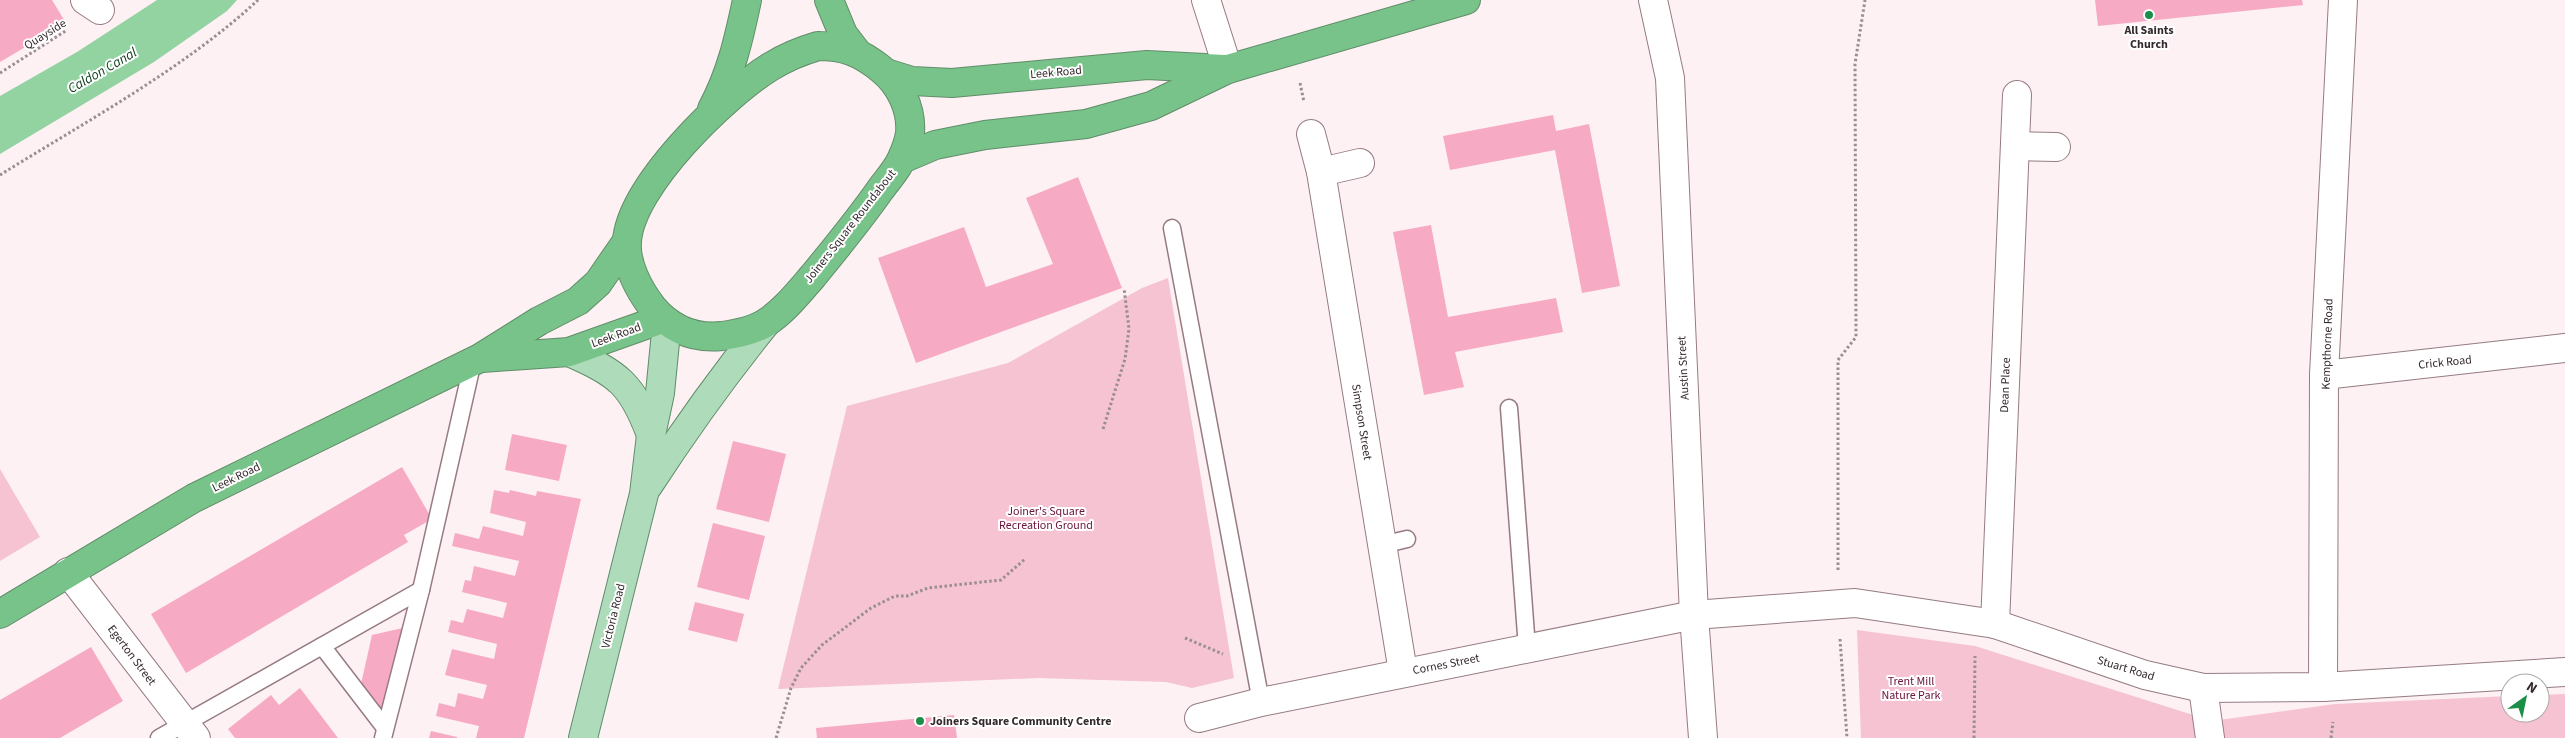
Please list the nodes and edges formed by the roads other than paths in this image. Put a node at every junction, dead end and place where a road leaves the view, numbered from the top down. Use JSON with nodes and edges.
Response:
{"nodes":[{"id":1,"x":747,"y":0,"type":"edge"},
{"id":2,"x":829,"y":0,"type":"edge"},
{"id":3,"x":1206,"y":0,"type":"edge"},
{"id":4,"x":1466,"y":0,"type":"edge"},
{"id":5,"x":1653,"y":0,"type":"edge"},
{"id":6,"x":2343,"y":0,"type":"edge"},
{"id":7,"x":856,"y":51,"type":"junction"},
{"id":8,"x":1228,"y":70,"type":"junction"},
{"id":9,"x":886,"y":72,"type":"junction"},
{"id":10,"x":2017,"y":95,"type":"dead end"},
{"id":11,"x":707,"y":119,"type":"junction"},
{"id":12,"x":1312,"y":134,"type":"road end"},
{"id":13,"x":2015,"y":146,"type":"junction"},
{"id":14,"x":2056,"y":147,"type":"dead end"},
{"id":15,"x":902,"y":159,"type":"junction"},
{"id":16,"x":1360,"y":163,"type":"dead end"},
{"id":17,"x":1321,"y":172,"type":"junction"},
{"id":18,"x":1172,"y":228,"type":"dead end"},
{"id":19,"x":627,"y":241,"type":"junction"},
{"id":20,"x":665,"y":320,"type":"junction"},
{"id":21,"x":766,"y":323,"type":"junction"},
{"id":22,"x":2565,"y":348,"type":"edge"},
{"id":23,"x":570,"y":352,"type":"junction"},
{"id":24,"x":477,"y":359,"type":"junction"},
{"id":25,"x":2324,"y":376,"type":"junction"},
{"id":26,"x":1509,"y":408,"type":"dead end"},
{"id":27,"x":651,"y":435,"type":"junction"},
{"id":28,"x":644,"y":494,"type":"junction"},
{"id":29,"x":68,"y":572,"type":"junction"},
{"id":30,"x":421,"y":590,"type":"junction"},
{"id":31,"x":0,"y":614,"type":"edge"},
{"id":32,"x":1694,"y":615,"type":"junction"},
{"id":33,"x":1985,"y":623,"type":"junction"},
{"id":34,"x":322,"y":646,"type":"junction"},
{"id":35,"x":1526,"y":648,"type":"junction"},
{"id":36,"x":1402,"y":672,"type":"junction"},
{"id":37,"x":2565,"y":672,"type":"edge"},
{"id":38,"x":2323,"y":687,"type":"junction"},
{"id":39,"x":2203,"y":688,"type":"junction"},
{"id":40,"x":1261,"y":702,"type":"junction"},
{"id":41,"x":1199,"y":718,"type":"dead end"},
{"id":42,"x":190,"y":730,"type":"edge"},
{"id":43,"x":384,"y":733,"type":"edge"},
{"id":44,"x":159,"y":738,"type":"edge"},
{"id":45,"x":582,"y":738,"type":"edge"},
{"id":46,"x":1703,"y":738,"type":"edge"},
{"id":47,"x":2210,"y":738,"type":"edge"}],
"edges":[{"from":1,"to":11,"type":"highway"},
{"from":2,"to":7,"type":"highway"},
{"from":3,"to":8,"type":"street"},
{"from":4,"to":8,"type":"highway","name":"Leek Road"},
{"from":5,"to":32,"type":"street","name":"Austin Street"},
{"from":6,"to":25,"type":"street","name":"Kempthorne Road"},
{"from":7,"to":9,"type":"highway","name":"Joiners Square Roundabout"},
{"from":7,"to":11,"type":"highway","name":"Joiners Square Roundabout"},
{"from":8,"to":9,"type":"highway","name":"Leek Road"},
{"from":8,"to":15,"type":"highway","name":"Leek Road"},
{"from":9,"to":15,"type":"highway","name":"Joiners Square Roundabout"},
{"from":10,"to":13,"type":"street","name":"Dean Place"},
{"from":11,"to":19,"type":"highway","name":"Joiners Square Roundabout"},
{"from":12,"to":17,"type":"street","name":"Simpson Street"},
{"from":13,"to":14,"type":"street"},
{"from":13,"to":33,"type":"street","name":"Dean Place"},
{"from":15,"to":21,"type":"highway","name":"Joiners Square Roundabout"},
{"from":16,"to":17,"type":"street"},
{"from":17,"to":36,"type":"street","name":"Simpson Street"},
{"from":18,"to":40,"type":"lane"},
{"from":19,"to":20,"type":"highway","name":"Joiners Square Roundabout"},
{"from":19,"to":24,"type":"highway","name":"Leek Road"},
{"from":20,"to":21,"type":"highway","name":"Joiners Square Roundabout"},
{"from":20,"to":23,"type":"highway","name":"Leek Road"},
{"from":20,"to":27,"type":"main road","name":"Victoria Road"},
{"from":21,"to":28,"type":"main road","name":"Victoria Road"},
{"from":22,"to":25,"type":"street","name":"Crick Road"},
{"from":23,"to":24,"type":"highway","name":"Leek Road"},
{"from":23,"to":27,"type":"main road"},
{"from":24,"to":29,"type":"highway","name":"Leek Road"},
{"from":24,"to":30,"type":"lane"},
{"from":25,"to":38,"type":"street","name":"Kempthorne Road"},
{"from":26,"to":35,"type":"lane"},
{"from":27,"to":28,"type":"main road","name":"Victoria Road"},
{"from":28,"to":45,"type":"main road","name":"Victoria Road"},
{"from":29,"to":31,"type":"highway","name":"Leek Road"},
{"from":29,"to":42,"type":"street","name":"Egerton Street"},
{"from":30,"to":34,"type":"lane"},
{"from":30,"to":43,"type":"lane"},
{"from":32,"to":33,"type":"street","name":"Stuart Road"},
{"from":32,"to":35,"type":"street","name":"Cornes Street"},
{"from":32,"to":46,"type":"street","name":"Austin Street"},
{"from":33,"to":39,"type":"street","name":"Stuart Road"},
{"from":34,"to":42,"type":"lane"},
{"from":34,"to":43,"type":"lane"},
{"from":35,"to":36,"type":"street","name":"Cornes Street"},
{"from":36,"to":40,"type":"street","name":"Cornes Street"},
{"from":37,"to":38,"type":"street","name":"Stuart Road"},
{"from":38,"to":39,"type":"street","name":"Stuart Road"},
{"from":39,"to":47,"type":"street"},
{"from":40,"to":41,"type":"street","name":"Cornes Street"},
{"from":42,"to":44,"type":"lane"}]}
